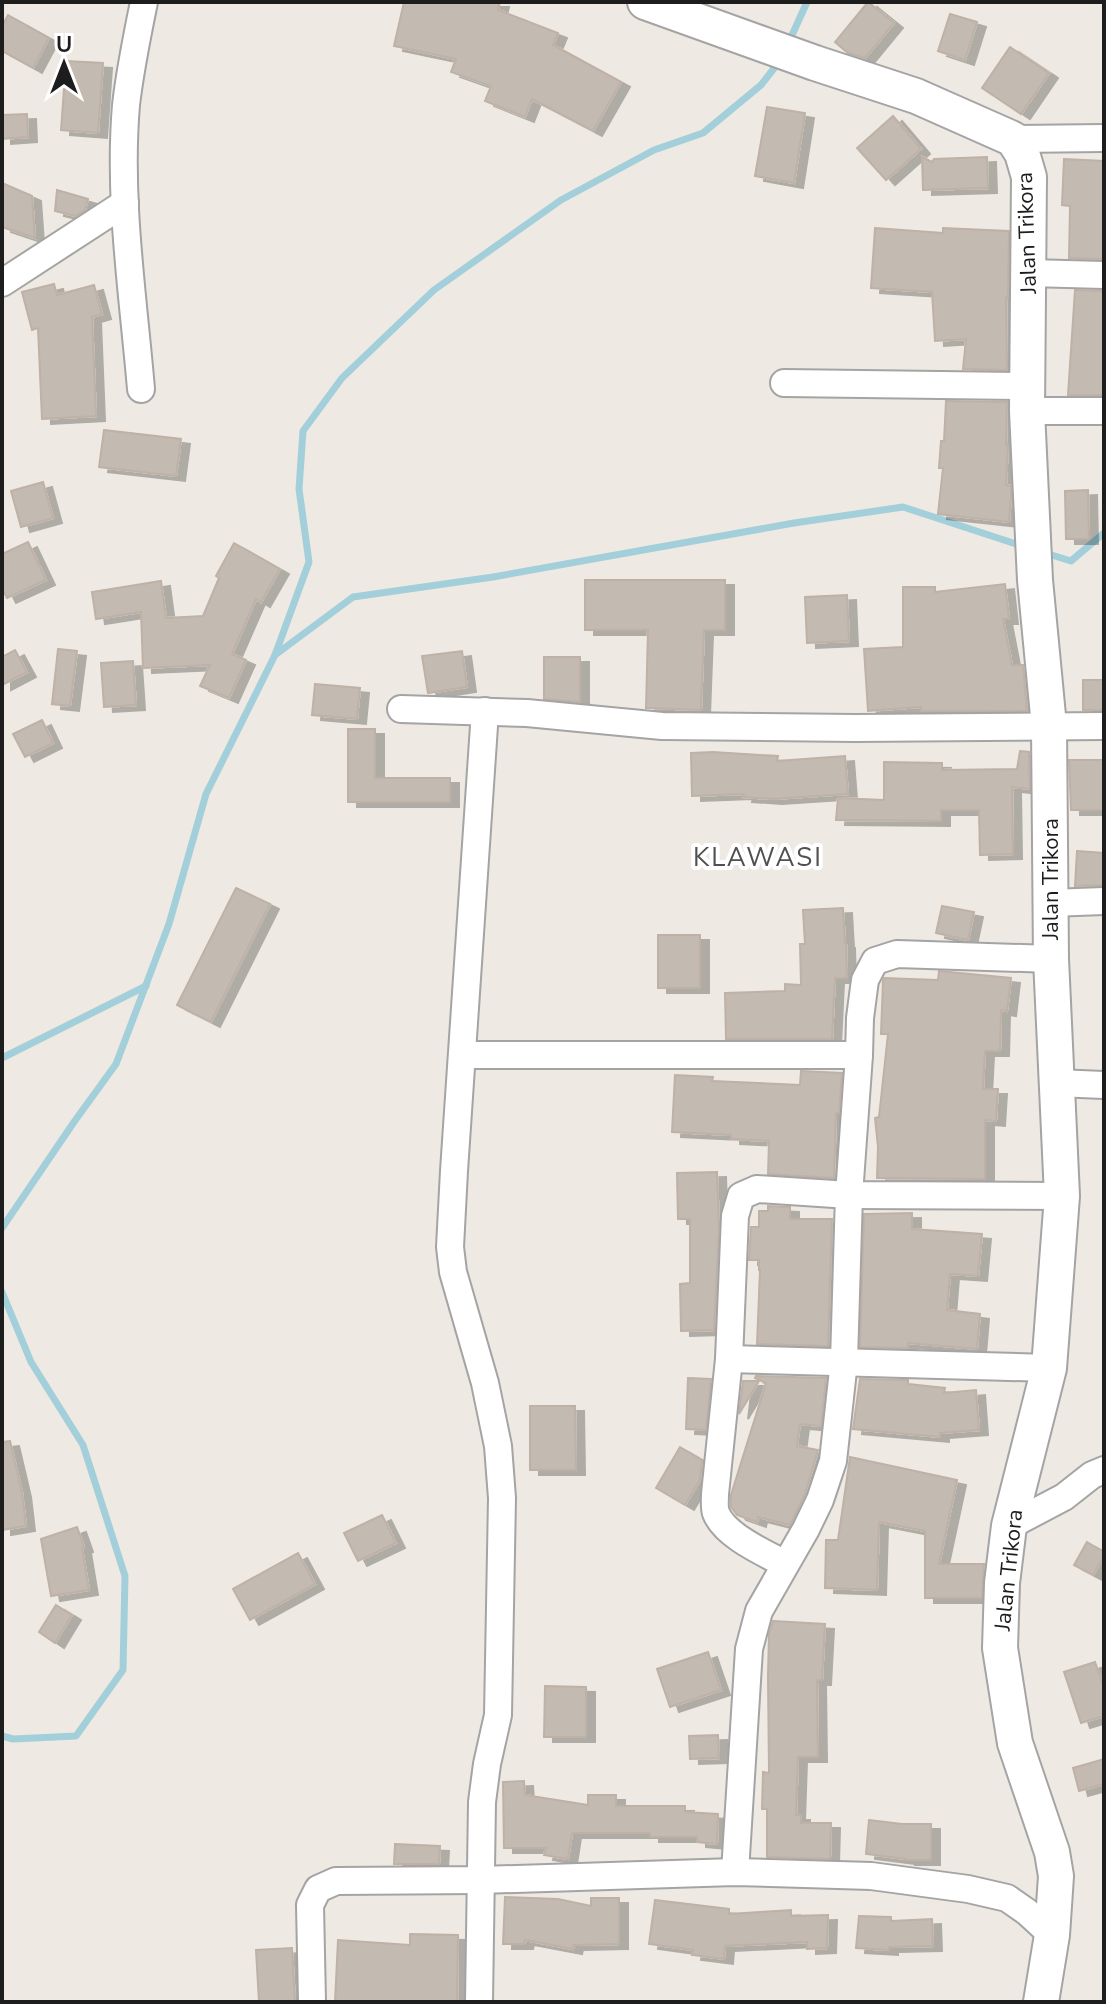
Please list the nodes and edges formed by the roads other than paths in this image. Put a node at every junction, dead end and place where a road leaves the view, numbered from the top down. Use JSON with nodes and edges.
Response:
{"nodes":[{"id":1,"x":144,"y":2,"type":"edge"},
{"id":2,"x":645,"y":2,"type":"edge"},
{"id":3,"x":1104,"y":138,"type":"edge"},
{"id":4,"x":1013,"y":139,"type":"junction"},
{"id":5,"x":125,"y":203,"type":"junction"},
{"id":6,"x":1029,"y":273,"type":"junction"},
{"id":7,"x":1104,"y":275,"type":"edge"},
{"id":8,"x":2,"y":283,"type":"edge"},
{"id":9,"x":784,"y":383,"type":"dead end"},
{"id":10,"x":141,"y":389,"type":"dead end"},
{"id":11,"x":1028,"y":398,"type":"junction"},
{"id":12,"x":1104,"y":411,"type":"edge"},
{"id":13,"x":401,"y":709,"type":"dead end"},
{"id":14,"x":485,"y":719,"type":"junction"},
{"id":15,"x":1049,"y":726,"type":"junction"},
{"id":16,"x":1104,"y":726,"type":"edge"},
{"id":17,"x":1104,"y":901,"type":"edge"},
{"id":18,"x":1050,"y":903,"type":"junction"},
{"id":19,"x":1051,"y":959,"type":"junction"},
{"id":20,"x":463,"y":1055,"type":"junction"},
{"id":21,"x":859,"y":1055,"type":"junction"},
{"id":22,"x":1056,"y":1083,"type":"junction"},
{"id":23,"x":1104,"y":1085,"type":"edge"},
{"id":24,"x":849,"y":1195,"type":"junction"},
{"id":25,"x":1062,"y":1196,"type":"junction"},
{"id":26,"x":729,"y":1359,"type":"junction"},
{"id":27,"x":844,"y":1361,"type":"junction"},
{"id":28,"x":1049,"y":1368,"type":"junction"},
{"id":29,"x":1104,"y":1470,"type":"edge"},
{"id":30,"x":1009,"y":1526,"type":"junction"},
{"id":31,"x":785,"y":1564,"type":"junction"},
{"id":32,"x":735,"y":1872,"type":"junction"},
{"id":33,"x":481,"y":1880,"type":"junction"},
{"id":34,"x":1052,"y":1935,"type":"junction"},
{"id":35,"x":312,"y":2002,"type":"edge"},
{"id":36,"x":479,"y":2002,"type":"edge"},
{"id":37,"x":1041,"y":2002,"type":"edge"}],
"edges":[{"from":1,"to":5,"type":"street"},
{"from":2,"to":4,"type":"street","name":"Jalan Trikora"},
{"from":3,"to":4,"type":"street"},
{"from":4,"to":6,"type":"street","name":"Jalan Trikora"},
{"from":5,"to":8,"type":"street"},
{"from":5,"to":10,"type":"street"},
{"from":6,"to":7,"type":"street"},
{"from":6,"to":11,"type":"street","name":"Jalan Trikora"},
{"from":9,"to":11,"type":"street"},
{"from":11,"to":12,"type":"street"},
{"from":11,"to":15,"type":"street","name":"Jalan Trikora"},
{"from":13,"to":14,"type":"street"},
{"from":14,"to":15,"type":"street"},
{"from":14,"to":20,"type":"street"},
{"from":15,"to":16,"type":"street"},
{"from":15,"to":18,"type":"street","name":"Jalan Trikora"},
{"from":17,"to":18,"type":"street"},
{"from":18,"to":19,"type":"street","name":"Jalan Trikora"},
{"from":19,"to":21,"type":"street"},
{"from":19,"to":22,"type":"street","name":"Jalan Trikora"},
{"from":20,"to":21,"type":"street"},
{"from":20,"to":33,"type":"street"},
{"from":21,"to":24,"type":"street"},
{"from":22,"to":23,"type":"street"},
{"from":22,"to":25,"type":"street","name":"Jalan Trikora"},
{"from":24,"to":25,"type":"street"},
{"from":24,"to":26,"type":"street"},
{"from":24,"to":27,"type":"street"},
{"from":25,"to":28,"type":"street","name":"Jalan Trikora"},
{"from":26,"to":27,"type":"street"},
{"from":26,"to":31,"type":"street"},
{"from":27,"to":28,"type":"street"},
{"from":27,"to":31,"type":"street"},
{"from":28,"to":30,"type":"street","name":"Jalan Trikora"},
{"from":29,"to":30,"type":"street"},
{"from":30,"to":34,"type":"street","name":"Jalan Trikora"},
{"from":31,"to":32,"type":"street"},
{"from":32,"to":33,"type":"street"},
{"from":32,"to":34,"type":"street"},
{"from":33,"to":35,"type":"street"},
{"from":33,"to":36,"type":"street"},
{"from":34,"to":37,"type":"street","name":"Jalan Trikora"}]}
